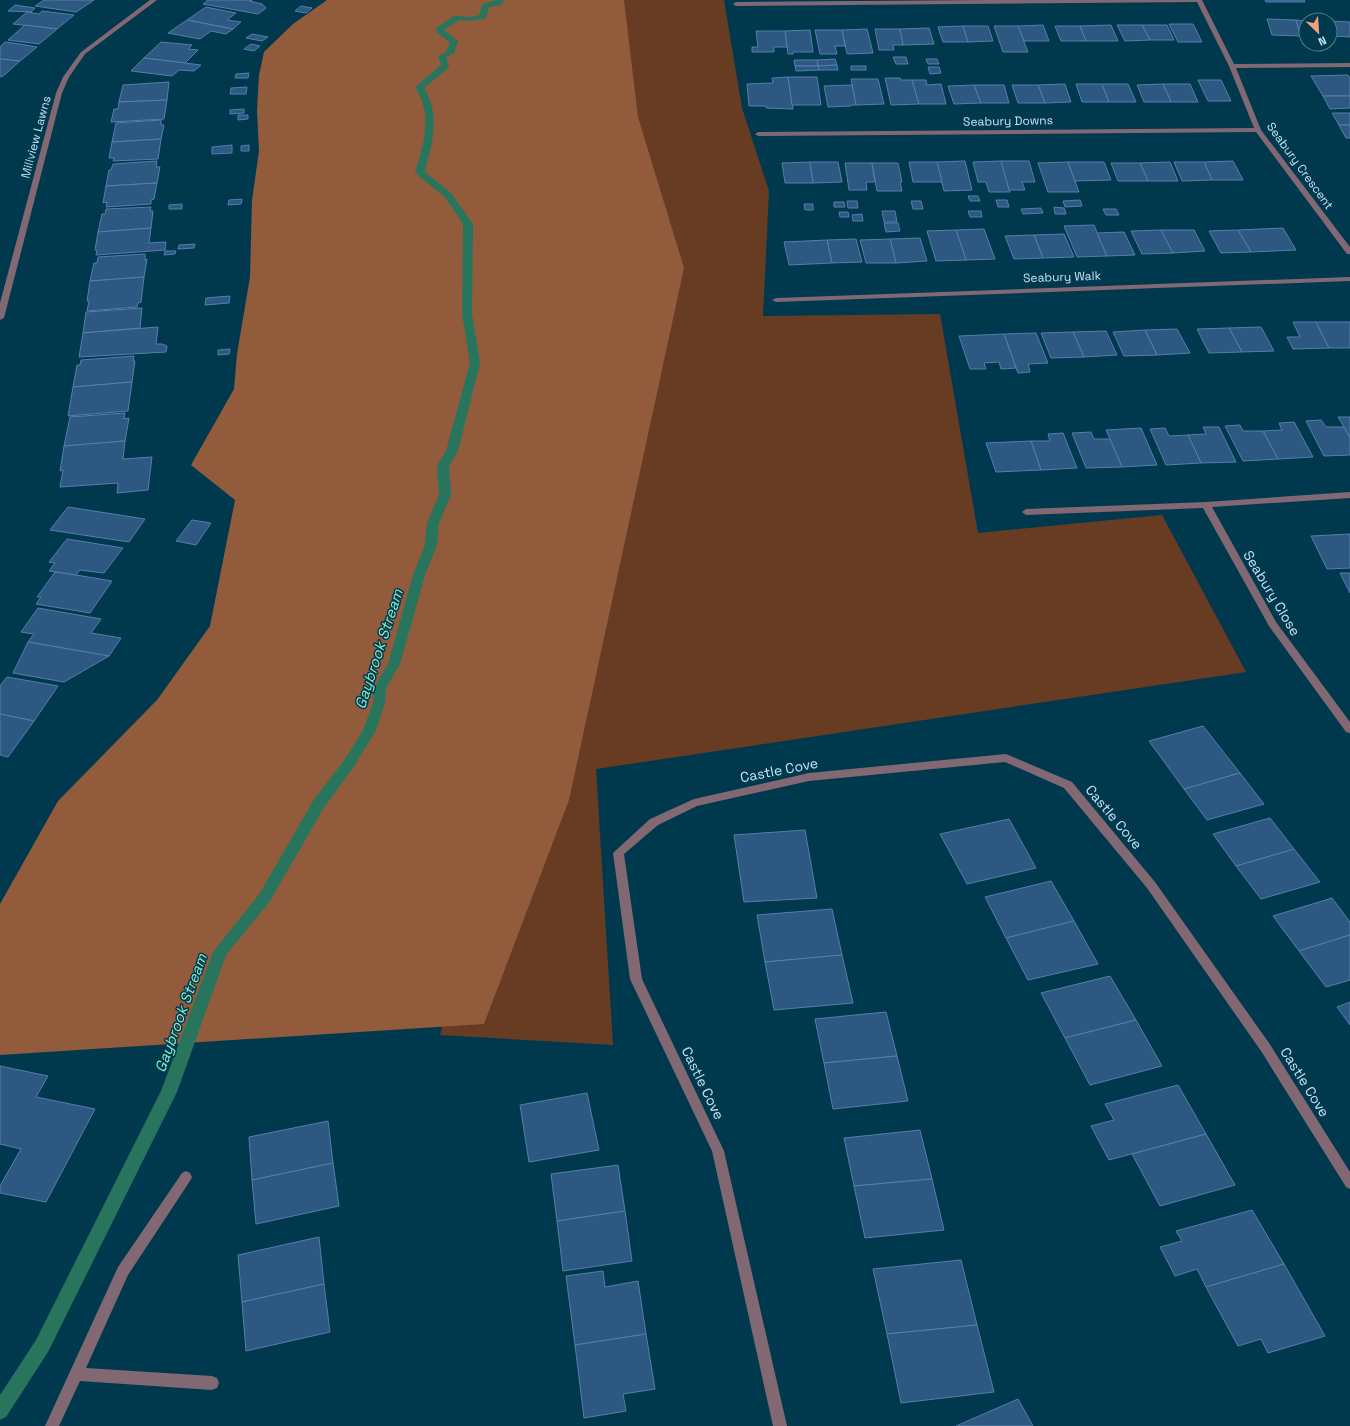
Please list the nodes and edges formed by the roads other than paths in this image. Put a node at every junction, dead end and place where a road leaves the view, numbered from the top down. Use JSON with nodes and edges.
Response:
{"nodes":[{"id":1,"x":154,"y":0,"type":"edge"},
{"id":2,"x":1199,"y":0,"type":"edge"},
{"id":3,"x":736,"y":4,"type":"dead end"},
{"id":4,"x":1350,"y":65,"type":"edge"},
{"id":5,"x":1232,"y":66,"type":"junction"},
{"id":6,"x":1258,"y":130,"type":"junction"},
{"id":7,"x":758,"y":134,"type":"dead end"},
{"id":8,"x":1350,"y":252,"type":"edge"},
{"id":9,"x":1350,"y":278,"type":"edge"},
{"id":10,"x":776,"y":300,"type":"dead end"},
{"id":11,"x":0,"y":318,"type":"edge"},
{"id":12,"x":1350,"y":495,"type":"edge"},
{"id":13,"x":1206,"y":505,"type":"junction"},
{"id":14,"x":1026,"y":512,"type":"dead end"},
{"id":15,"x":1350,"y":729,"type":"edge"},
{"id":16,"x":186,"y":1177,"type":"dead end"},
{"id":17,"x":1350,"y":1183,"type":"edge"},
{"id":18,"x":76,"y":1374,"type":"junction"},
{"id":19,"x":212,"y":1383,"type":"dead end"},
{"id":20,"x":52,"y":1426,"type":"edge"},
{"id":21,"x":780,"y":1426,"type":"edge"}],
"edges":[{"from":1,"to":11,"type":"street","name":"Millview Lawns"},
{"from":2,"to":3,"type":"street"},
{"from":2,"to":5,"type":"street","name":"Seabury Crescent"},
{"from":4,"to":5,"type":"street"},
{"from":5,"to":6,"type":"street","name":"Seabury Crescent"},
{"from":6,"to":7,"type":"street","name":"Seabury Downs"},
{"from":6,"to":8,"type":"street","name":"Seabury Crescent"},
{"from":9,"to":10,"type":"street","name":"Seabury Walk"},
{"from":12,"to":13,"type":"street"},
{"from":13,"to":14,"type":"street"},
{"from":13,"to":15,"type":"street","name":"Seabury Close"},
{"from":16,"to":18,"type":"street"},
{"from":17,"to":21,"type":"street","name":"Castle Cove"},
{"from":18,"to":19,"type":"street"},
{"from":18,"to":20,"type":"street"}]}
